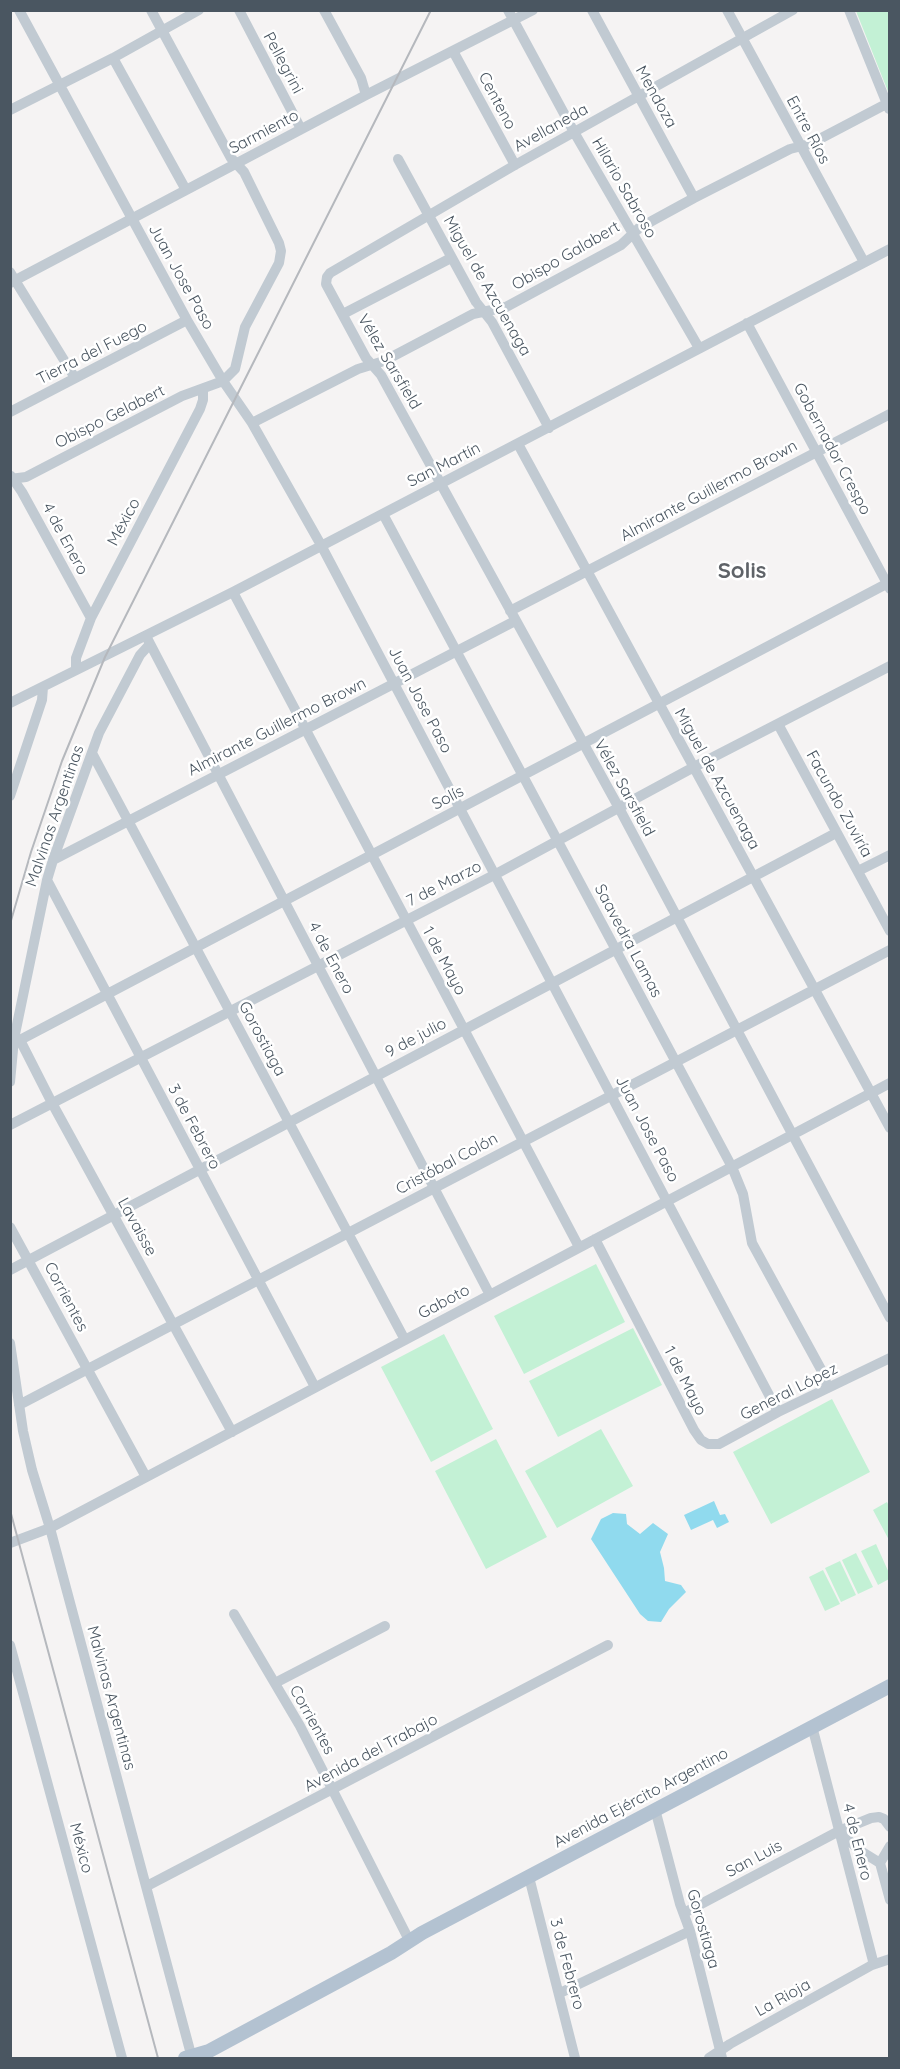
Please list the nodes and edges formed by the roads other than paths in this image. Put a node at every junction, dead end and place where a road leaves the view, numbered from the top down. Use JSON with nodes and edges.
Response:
{"nodes":[{"id":1,"x":19,"y":10,"type":"edge"},
{"id":2,"x":151,"y":10,"type":"edge"},
{"id":3,"x":199,"y":10,"type":"edge"},
{"id":4,"x":239,"y":10,"type":"edge"},
{"id":5,"x":324,"y":10,"type":"edge"},
{"id":6,"x":533,"y":10,"type":"edge"},
{"id":7,"x":592,"y":10,"type":"edge"},
{"id":8,"x":727,"y":10,"type":"edge"},
{"id":9,"x":793,"y":10,"type":"edge"},
{"id":10,"x":849,"y":10,"type":"edge"},
{"id":11,"x":511,"y":16,"type":"edge"},
{"id":12,"x":161,"y":30,"type":"junction"},
{"id":13,"x":742,"y":38,"type":"junction"},
{"id":14,"x":453,"y":51,"type":"junction"},
{"id":15,"x":113,"y":58,"type":"junction"},
{"id":16,"x":59,"y":86,"type":"junction"},
{"id":17,"x":366,"y":95,"type":"junction"},
{"id":18,"x":639,"y":96,"type":"junction"},
{"id":19,"x":889,"y":105,"type":"edge"},
{"id":20,"x":10,"y":110,"type":"edge"},
{"id":21,"x":301,"y":129,"type":"junction"},
{"id":22,"x":574,"y":132,"type":"junction"},
{"id":23,"x":800,"y":146,"type":"junction"},
{"id":24,"x":398,"y":159,"type":"dead end"},
{"id":25,"x":236,"y":163,"type":"junction"},
{"id":26,"x":515,"y":165,"type":"junction"},
{"id":27,"x":186,"y":190,"type":"junction"},
{"id":28,"x":694,"y":198,"type":"junction"},
{"id":29,"x":429,"y":215,"type":"junction"},
{"id":30,"x":133,"y":219,"type":"junction"},
{"id":31,"x":634,"y":234,"type":"junction"},
{"id":32,"x":890,"y":249,"type":"edge"},
{"id":33,"x":452,"y":258,"type":"junction"},
{"id":34,"x":864,"y":262,"type":"junction"},
{"id":35,"x":327,"y":277,"type":"joint"},
{"id":36,"x":12,"y":278,"type":"edge"},
{"id":37,"x":485,"y":312,"type":"junction"},
{"id":38,"x":343,"y":314,"type":"junction"},
{"id":39,"x":187,"y":320,"type":"junction"},
{"id":40,"x":747,"y":323,"type":"junction"},
{"id":41,"x":699,"y":348,"type":"junction"},
{"id":42,"x":373,"y":365,"type":"junction"},
{"id":43,"x":75,"y":378,"type":"junction"},
{"id":44,"x":223,"y":381,"type":"junction"},
{"id":45,"x":203,"y":390,"type":"junction"},
{"id":46,"x":10,"y":412,"type":"edge"},
{"id":47,"x":890,"y":414,"type":"edge"},
{"id":48,"x":252,"y":423,"type":"junction"},
{"id":49,"x":549,"y":428,"type":"junction"},
{"id":50,"x":518,"y":444,"type":"junction"},
{"id":51,"x":817,"y":452,"type":"junction"},
{"id":52,"x":11,"y":478,"type":"edge"},
{"id":53,"x":440,"y":483,"type":"junction"},
{"id":54,"x":383,"y":514,"type":"junction"},
{"id":55,"x":321,"y":545,"type":"junction"},
{"id":56,"x":587,"y":572,"type":"junction"},
{"id":57,"x":888,"y":585,"type":"edge"},
{"id":58,"x":233,"y":592,"type":"junction"},
{"id":59,"x":513,"y":616,"type":"junction"},
{"id":60,"x":91,"y":618,"type":"junction"},
{"id":61,"x":148,"y":640,"type":"junction"},
{"id":62,"x":457,"y":651,"type":"junction"},
{"id":63,"x":890,"y":666,"type":"edge"},
{"id":64,"x":76,"y":670,"type":"junction"},
{"id":65,"x":395,"y":683,"type":"junction"},
{"id":66,"x":44,"y":687,"type":"junction"},
{"id":67,"x":10,"y":703,"type":"edge"},
{"id":68,"x":658,"y":704,"type":"junction"},
{"id":69,"x":778,"y":724,"type":"junction"},
{"id":70,"x":306,"y":729,"type":"junction"},
{"id":71,"x":583,"y":744,"type":"junction"},
{"id":72,"x":92,"y":753,"type":"junction"},
{"id":73,"x":694,"y":767,"type":"junction"},
{"id":74,"x":218,"y":774,"type":"junction"},
{"id":75,"x":523,"y":775,"type":"junction"},
{"id":76,"x":10,"y":796,"type":"edge"},
{"id":77,"x":461,"y":808,"type":"junction"},
{"id":78,"x":619,"y":808,"type":"junction"},
{"id":79,"x":128,"y":821,"type":"junction"},
{"id":80,"x":836,"y":833,"type":"junction"},
{"id":81,"x":558,"y":841,"type":"junction"},
{"id":82,"x":372,"y":855,"type":"junction"},
{"id":83,"x":890,"y":855,"type":"edge"},
{"id":84,"x":53,"y":860,"type":"junction"},
{"id":85,"x":858,"y":871,"type":"junction"},
{"id":86,"x":496,"y":874,"type":"junction"},
{"id":87,"x":753,"y":877,"type":"junction"},
{"id":88,"x":47,"y":880,"type":"junction"},
{"id":89,"x":285,"y":901,"type":"junction"},
{"id":90,"x":677,"y":918,"type":"junction"},
{"id":91,"x":406,"y":921,"type":"junction"},
{"id":92,"x":890,"y":931,"type":"edge"},
{"id":93,"x":196,"y":948,"type":"junction"},
{"id":94,"x":616,"y":950,"type":"junction"},
{"id":95,"x":890,"y":950,"type":"edge"},
{"id":96,"x":318,"y":966,"type":"junction"},
{"id":97,"x":552,"y":983,"type":"junction"},
{"id":98,"x":814,"y":989,"type":"junction"},
{"id":99,"x":108,"y":994,"type":"junction"},
{"id":100,"x":230,"y":1012,"type":"junction"},
{"id":101,"x":463,"y":1030,"type":"junction"},
{"id":102,"x":736,"y":1030,"type":"junction"},
{"id":103,"x":17,"y":1040,"type":"junction"},
{"id":104,"x":141,"y":1058,"type":"junction"},
{"id":105,"x":676,"y":1061,"type":"junction"},
{"id":106,"x":376,"y":1076,"type":"junction"},
{"id":107,"x":10,"y":1082,"type":"edge"},
{"id":108,"x":890,"y":1083,"type":"edge"},
{"id":109,"x":870,"y":1093,"type":"junction"},
{"id":110,"x":612,"y":1095,"type":"junction"},
{"id":111,"x":52,"y":1103,"type":"junction"},
{"id":112,"x":289,"y":1122,"type":"junction"},
{"id":113,"x":10,"y":1125,"type":"edge"},
{"id":114,"x":890,"y":1128,"type":"edge"},
{"id":115,"x":793,"y":1134,"type":"junction"},
{"id":116,"x":523,"y":1142,"type":"junction"},
{"id":117,"x":732,"y":1167,"type":"junction"},
{"id":118,"x":200,"y":1170,"type":"junction"},
{"id":119,"x":434,"y":1188,"type":"junction"},
{"id":120,"x":668,"y":1201,"type":"junction"},
{"id":121,"x":113,"y":1215,"type":"junction"},
{"id":122,"x":10,"y":1227,"type":"edge"},
{"id":123,"x":348,"y":1233,"type":"junction"},
{"id":124,"x":595,"y":1239,"type":"junction"},
{"id":125,"x":579,"y":1247,"type":"junction"},
{"id":126,"x":29,"y":1260,"type":"junction"},
{"id":127,"x":10,"y":1270,"type":"edge"},
{"id":128,"x":258,"y":1280,"type":"junction"},
{"id":129,"x":490,"y":1295,"type":"junction"},
{"id":130,"x":890,"y":1318,"type":"edge"},
{"id":131,"x":173,"y":1324,"type":"junction"},
{"id":132,"x":405,"y":1340,"type":"junction"},
{"id":133,"x":10,"y":1343,"type":"edge"},
{"id":134,"x":890,"y":1358,"type":"edge"},
{"id":135,"x":88,"y":1369,"type":"junction"},
{"id":136,"x":315,"y":1387,"type":"junction"},
{"id":137,"x":828,"y":1388,"type":"junction"},
{"id":138,"x":19,"y":1405,"type":"junction"},
{"id":139,"x":778,"y":1412,"type":"junction"},
{"id":140,"x":232,"y":1432,"type":"junction"},
{"id":141,"x":701,"y":1440,"type":"joint"},
{"id":142,"x":146,"y":1477,"type":"junction"},
{"id":143,"x":50,"y":1528,"type":"junction"},
{"id":144,"x":10,"y":1543,"type":"edge"},
{"id":145,"x":234,"y":1614,"type":"dead end"},
{"id":146,"x":386,"y":1626,"type":"dead end"},
{"id":147,"x":10,"y":1645,"type":"edge"},
{"id":148,"x":608,"y":1645,"type":"dead end"},
{"id":149,"x":275,"y":1683,"type":"junction"},
{"id":150,"x":890,"y":1686,"type":"edge"},
{"id":151,"x":812,"y":1726,"type":"junction"},
{"id":152,"x":333,"y":1790,"type":"junction"},
{"id":153,"x":655,"y":1809,"type":"junction"},
{"id":154,"x":890,"y":1827,"type":"edge"},
{"id":155,"x":839,"y":1831,"type":"junction"},
{"id":156,"x":890,"y":1846,"type":"edge"},
{"id":157,"x":880,"y":1863,"type":"junction"},
{"id":158,"x":529,"y":1877,"type":"junction"},
{"id":159,"x":147,"y":1886,"type":"junction"},
{"id":160,"x":890,"y":1900,"type":"edge"},
{"id":161,"x":684,"y":1913,"type":"junction"},
{"id":162,"x":690,"y":1931,"type":"junction"},
{"id":163,"x":409,"y":1940,"type":"junction"},
{"id":164,"x":890,"y":1959,"type":"edge"},
{"id":165,"x":872,"y":1965,"type":"junction"},
{"id":166,"x":560,"y":1994,"type":"junction"},
{"id":167,"x":721,"y":2055,"type":"edge"},
{"id":168,"x":190,"y":2057,"type":"edge"},
{"id":169,"x":122,"y":2058,"type":"edge"},
{"id":170,"x":575,"y":2058,"type":"edge"},
{"id":171,"x":709,"y":2058,"type":"edge"}],
"edges":[{"from":1,"to":16,"type":"street","name":"Juan Jose Paso"},
{"from":2,"to":12,"type":"street"},
{"from":3,"to":12,"type":"street"},
{"from":4,"to":21,"type":"street","name":"Pellegrini"},
{"from":5,"to":17,"type":"street"},
{"from":6,"to":11,"type":"street","name":"Sarmiento"},
{"from":7,"to":18,"type":"street","name":"Mendoza"},
{"from":8,"to":13,"type":"street","name":"Entre Ríos"},
{"from":9,"to":13,"type":"street","name":"Avellaneda"},
{"from":10,"to":19,"type":"street"},
{"from":11,"to":14,"type":"street","name":"Sarmiento"},
{"from":11,"to":22,"type":"street","name":"Hilario Sabroso"},
{"from":12,"to":15,"type":"street"},
{"from":12,"to":25,"type":"street"},
{"from":13,"to":18,"type":"street","name":"Avellaneda"},
{"from":13,"to":23,"type":"street","name":"Entre Ríos"},
{"from":14,"to":17,"type":"street","name":"Sarmiento"},
{"from":14,"to":26,"type":"street","name":"Centeno"},
{"from":15,"to":16,"type":"street"},
{"from":15,"to":27,"type":"street"},
{"from":16,"to":20,"type":"street"},
{"from":16,"to":30,"type":"street","name":"Juan Jose Paso"},
{"from":17,"to":21,"type":"street","name":"Sarmiento"},
{"from":18,"to":22,"type":"street","name":"Avellaneda"},
{"from":18,"to":28,"type":"street","name":"Mendoza"},
{"from":19,"to":23,"type":"street","name":"Obispo Galabert"},
{"from":21,"to":25,"type":"street","name":"Sarmiento"},
{"from":22,"to":26,"type":"street","name":"Avellaneda"},
{"from":22,"to":31,"type":"street","name":"Hilario Sabroso"},
{"from":23,"to":28,"type":"street","name":"Obispo Galabert"},
{"from":23,"to":34,"type":"street","name":"Entre Ríos"},
{"from":24,"to":29,"type":"street","name":"Miguel de Azcuenaga"},
{"from":25,"to":27,"type":"street","name":"Sarmiento"},
{"from":25,"to":44,"type":"street"},
{"from":26,"to":29,"type":"street","name":"Avellaneda"},
{"from":27,"to":30,"type":"street","name":"Sarmiento"},
{"from":28,"to":31,"type":"street","name":"Obispo Galabert"},
{"from":29,"to":33,"type":"street","name":"Miguel de Azcuenaga"},
{"from":29,"to":35,"type":"street","name":"Avellaneda"},
{"from":30,"to":36,"type":"street","name":"Sarmiento"},
{"from":30,"to":39,"type":"street","name":"Juan Jose Paso"},
{"from":31,"to":37,"type":"street","name":"Obispo Galabert"},
{"from":31,"to":41,"type":"street","name":"Hilario Sabroso"},
{"from":32,"to":34,"type":"street","name":"San Martín"},
{"from":33,"to":37,"type":"street","name":"Miguel de Azcuenaga"},
{"from":33,"to":38,"type":"street"},
{"from":34,"to":40,"type":"street","name":"San Martín"},
{"from":35,"to":38,"type":"street","name":"Vélez Sarsfield"},
{"from":36,"to":43,"type":"street"},
{"from":37,"to":42,"type":"street","name":"Obispo Galabert"},
{"from":37,"to":49,"type":"street","name":"Miguel de Azcuenaga"},
{"from":38,"to":42,"type":"street","name":"Vélez Sarsfield"},
{"from":39,"to":43,"type":"street","name":"Tierra del Fuego"},
{"from":39,"to":44,"type":"street","name":"Juan Jose Paso"},
{"from":40,"to":41,"type":"street","name":"San Martín"},
{"from":40,"to":51,"type":"street","name":"Gobernador Crespo"},
{"from":41,"to":49,"type":"street","name":"San Martín"},
{"from":42,"to":48,"type":"street","name":"Obispo Galabert"},
{"from":42,"to":53,"type":"street","name":"Vélez Sarsfield"},
{"from":43,"to":46,"type":"street","name":"Tierra del Fuego"},
{"from":44,"to":45,"type":"street","name":"Obispo Gelabert"},
{"from":44,"to":48,"type":"street","name":"Juan Jose Paso"},
{"from":45,"to":52,"type":"street","name":"Obispo Gelabert"},
{"from":45,"to":60,"type":"street","name":"México"},
{"from":47,"to":51,"type":"street","name":"Almirante Guillermo Brown"},
{"from":48,"to":55,"type":"street","name":"Juan Jose Paso"},
{"from":49,"to":50,"type":"street","name":"San Martín"},
{"from":50,"to":53,"type":"street","name":"San Martín"},
{"from":50,"to":56,"type":"street","name":"Miguel de Azcuenaga"},
{"from":51,"to":56,"type":"street","name":"Almirante Guillermo Brown"},
{"from":51,"to":57,"type":"street","name":"Gobernador Crespo"},
{"from":52,"to":60,"type":"street","name":"4 de Enero"},
{"from":53,"to":54,"type":"street","name":"San Martín"},
{"from":53,"to":59,"type":"street","name":"Vélez Sarsfield"},
{"from":54,"to":55,"type":"street","name":"San Martín"},
{"from":54,"to":62,"type":"street","name":"Saavedra Lamas"},
{"from":55,"to":58,"type":"street","name":"San Martín"},
{"from":55,"to":65,"type":"street","name":"Juan Jose Paso"},
{"from":56,"to":59,"type":"street","name":"Almirante Guillermo Brown"},
{"from":56,"to":68,"type":"street","name":"Miguel de Azcuenaga"},
{"from":57,"to":68,"type":"street","name":"Solís"},
{"from":58,"to":61,"type":"street","name":"San Martín"},
{"from":58,"to":70,"type":"street","name":"1 de Mayo"},
{"from":59,"to":62,"type":"street","name":"Almirante Guillermo Brown"},
{"from":59,"to":71,"type":"street","name":"Vélez Sarsfield"},
{"from":60,"to":64,"type":"street","name":"México"},
{"from":61,"to":64,"type":"street","name":"San Martín"},
{"from":61,"to":72,"type":"street","name":"Malvinas Argentinas"},
{"from":61,"to":74,"type":"street","name":"4 de Enero"},
{"from":62,"to":65,"type":"street","name":"Almirante Guillermo Brown"},
{"from":62,"to":75,"type":"street","name":"Saavedra Lamas"},
{"from":63,"to":69,"type":"street","name":"7 de Marzo"},
{"from":64,"to":66,"type":"street","name":"San Martín"},
{"from":65,"to":70,"type":"street","name":"Almirante Guillermo Brown"},
{"from":65,"to":77,"type":"street","name":"Juan Jose Paso"},
{"from":66,"to":67,"type":"street","name":"San Martín"},
{"from":66,"to":76,"type":"street"},
{"from":68,"to":71,"type":"street","name":"Solís"},
{"from":68,"to":73,"type":"street","name":"Miguel de Azcuenaga"},
{"from":69,"to":73,"type":"street","name":"7 de Marzo"},
{"from":69,"to":80,"type":"street","name":"Facundo Zuviría"},
{"from":70,"to":74,"type":"street","name":"Almirante Guillermo Brown"},
{"from":70,"to":82,"type":"street","name":"1 de Mayo"},
{"from":71,"to":75,"type":"street","name":"Solís"},
{"from":71,"to":78,"type":"street","name":"Vélez Sarsfield"},
{"from":72,"to":79,"type":"street","name":"Gorostiaga"},
{"from":72,"to":84,"type":"street","name":"Malvinas Argentinas"},
{"from":73,"to":78,"type":"street","name":"7 de Marzo"},
{"from":73,"to":87,"type":"street","name":"Miguel de Azcuenaga"},
{"from":74,"to":79,"type":"street","name":"Almirante Guillermo Brown"},
{"from":74,"to":89,"type":"street","name":"4 de Enero"},
{"from":75,"to":77,"type":"street","name":"Solís"},
{"from":75,"to":81,"type":"street","name":"Saavedra Lamas"},
{"from":77,"to":82,"type":"street","name":"Solís"},
{"from":77,"to":86,"type":"street","name":"Juan Jose Paso"},
{"from":78,"to":81,"type":"street","name":"7 de Marzo"},
{"from":78,"to":90,"type":"street","name":"Vélez Sarsfield"},
{"from":79,"to":84,"type":"street","name":"Almirante Guillermo Brown"},
{"from":79,"to":93,"type":"street","name":"Gorostiaga"},
{"from":80,"to":85,"type":"street","name":"Facundo Zuviría"},
{"from":80,"to":87,"type":"street","name":"9 de julio"},
{"from":81,"to":86,"type":"street","name":"7 de Marzo"},
{"from":81,"to":94,"type":"street","name":"Saavedra Lamas"},
{"from":82,"to":89,"type":"street","name":"Solís"},
{"from":82,"to":91,"type":"street","name":"1 de Mayo"},
{"from":83,"to":85,"type":"street"},
{"from":84,"to":88,"type":"street","name":"Malvinas Argentinas"},
{"from":85,"to":92,"type":"street","name":"Facundo Zuviría"},
{"from":86,"to":91,"type":"street","name":"7 de Marzo"},
{"from":86,"to":97,"type":"street","name":"Juan Jose Paso"},
{"from":87,"to":90,"type":"street","name":"9 de julio"},
{"from":87,"to":98,"type":"street","name":"Miguel de Azcuenaga"},
{"from":88,"to":99,"type":"street","name":"3 de Febrero"},
{"from":88,"to":103,"type":"street","name":"Malvinas Argentinas"},
{"from":89,"to":93,"type":"street","name":"Solís"},
{"from":89,"to":96,"type":"street","name":"4 de Enero"},
{"from":90,"to":94,"type":"street","name":"9 de julio"},
{"from":90,"to":102,"type":"street","name":"Vélez Sarsfield"},
{"from":91,"to":96,"type":"street","name":"7 de Marzo"},
{"from":91,"to":101,"type":"street","name":"1 de Mayo"},
{"from":93,"to":99,"type":"street","name":"Solís"},
{"from":93,"to":100,"type":"street","name":"Gorostiaga"},
{"from":94,"to":97,"type":"street","name":"9 de julio"},
{"from":94,"to":105,"type":"street","name":"Saavedra Lamas"},
{"from":95,"to":98,"type":"street","name":"Cristóbal Colón"},
{"from":96,"to":100,"type":"street","name":"7 de Marzo"},
{"from":96,"to":106,"type":"street","name":"4 de Enero"},
{"from":97,"to":101,"type":"street","name":"9 de julio"},
{"from":97,"to":110,"type":"street","name":"Juan Jose Paso"},
{"from":98,"to":102,"type":"street","name":"Cristóbal Colón"},
{"from":98,"to":109,"type":"street","name":"Miguel de Azcuenaga"},
{"from":99,"to":103,"type":"street","name":"Solís"},
{"from":99,"to":104,"type":"street","name":"3 de Febrero"},
{"from":100,"to":104,"type":"street","name":"7 de Marzo"},
{"from":100,"to":112,"type":"street","name":"Gorostiaga"},
{"from":101,"to":106,"type":"street","name":"9 de julio"},
{"from":101,"to":116,"type":"street","name":"1 de Mayo"},
{"from":102,"to":105,"type":"street","name":"Cristóbal Colón"},
{"from":102,"to":115,"type":"street","name":"Vélez Sarsfield"},
{"from":103,"to":107,"type":"street","name":"Malvinas Argentinas"},
{"from":103,"to":111,"type":"street","name":"Lavaisse"},
{"from":104,"to":111,"type":"street","name":"7 de Marzo"},
{"from":104,"to":118,"type":"street","name":"3 de Febrero"},
{"from":105,"to":110,"type":"street","name":"Cristóbal Colón"},
{"from":105,"to":117,"type":"street","name":"Saavedra Lamas"},
{"from":106,"to":112,"type":"street","name":"9 de julio"},
{"from":106,"to":119,"type":"street","name":"4 de Enero"},
{"from":108,"to":109,"type":"street","name":"Gaboto"},
{"from":109,"to":114,"type":"street","name":"Miguel de Azcuenaga"},
{"from":109,"to":115,"type":"street","name":"Gaboto"},
{"from":110,"to":116,"type":"street","name":"Cristóbal Colón"},
{"from":110,"to":120,"type":"street","name":"Juan Jose Paso"},
{"from":111,"to":113,"type":"street","name":"7 de Marzo"},
{"from":111,"to":121,"type":"street","name":"Lavaisse"},
{"from":112,"to":118,"type":"street","name":"9 de julio"},
{"from":112,"to":123,"type":"street","name":"Gorostiaga"},
{"from":115,"to":117,"type":"street","name":"Gaboto"},
{"from":115,"to":130,"type":"street","name":"Vélez Sarsfield"},
{"from":116,"to":119,"type":"street","name":"Cristóbal Colón"},
{"from":116,"to":125,"type":"street","name":"1 de Mayo"},
{"from":117,"to":120,"type":"street","name":"Gaboto"},
{"from":117,"to":137,"type":"street","name":"Saavedra Lamas"},
{"from":118,"to":121,"type":"street","name":"9 de julio"},
{"from":118,"to":128,"type":"street","name":"3 de Febrero"},
{"from":119,"to":123,"type":"street","name":"Cristóbal Colón"},
{"from":119,"to":129,"type":"street","name":"4 de Enero"},
{"from":120,"to":124,"type":"street","name":"Gaboto"},
{"from":120,"to":139,"type":"street","name":"Juan Jose Paso"},
{"from":121,"to":126,"type":"street","name":"9 de julio"},
{"from":121,"to":131,"type":"street","name":"Lavaisse"},
{"from":122,"to":126,"type":"street","name":"Corrientes"},
{"from":123,"to":128,"type":"street","name":"Cristóbal Colón"},
{"from":123,"to":132,"type":"street","name":"Gorostiaga"},
{"from":124,"to":125,"type":"street","name":"Gaboto"},
{"from":124,"to":141,"type":"street","name":"1 de Mayo"},
{"from":125,"to":129,"type":"street","name":"Gaboto"},
{"from":126,"to":127,"type":"street","name":"9 de julio"},
{"from":126,"to":135,"type":"street","name":"Corrientes"},
{"from":128,"to":131,"type":"street","name":"Cristóbal Colón"},
{"from":128,"to":136,"type":"street","name":"3 de Febrero"},
{"from":129,"to":132,"type":"street","name":"Gaboto"},
{"from":131,"to":135,"type":"street","name":"Cristóbal Colón"},
{"from":131,"to":140,"type":"street","name":"Lavaisse"},
{"from":132,"to":136,"type":"street","name":"Gaboto"},
{"from":133,"to":138,"type":"street","name":"Malvinas Argentinas"},
{"from":134,"to":137,"type":"street","name":"General López"},
{"from":135,"to":138,"type":"street","name":"Cristóbal Colón"},
{"from":135,"to":142,"type":"street","name":"Corrientes"},
{"from":136,"to":140,"type":"street","name":"Gaboto"},
{"from":137,"to":139,"type":"street","name":"General López"},
{"from":138,"to":143,"type":"street","name":"Malvinas Argentinas"},
{"from":139,"to":141,"type":"street","name":"General López"},
{"from":140,"to":142,"type":"street","name":"Gaboto"},
{"from":142,"to":143,"type":"street","name":"Gaboto"},
{"from":143,"to":144,"type":"street","name":"Gaboto"},
{"from":143,"to":159,"type":"street","name":"Malvinas Argentinas"},
{"from":145,"to":149,"type":"street","name":"Corrientes"},
{"from":146,"to":149,"type":"street"},
{"from":147,"to":169,"type":"street","name":"México"},
{"from":148,"to":152,"type":"street","name":"Avenida del Trabajo"},
{"from":149,"to":152,"type":"street","name":"Corrientes"},
{"from":150,"to":151,"type":"main road","name":"Avenida Ejército Argentino"},
{"from":151,"to":153,"type":"main road","name":"Avenida Ejército Argentino"},
{"from":151,"to":155,"type":"street","name":"4 de Enero"},
{"from":152,"to":159,"type":"street","name":"Avenida del Trabajo"},
{"from":152,"to":163,"type":"street","name":"Corrientes"},
{"from":153,"to":158,"type":"main road","name":"Avenida Ejército Argentino"},
{"from":153,"to":161,"type":"street","name":"Gorostiaga"},
{"from":154,"to":155,"type":"street","name":"San Luis"},
{"from":155,"to":157,"type":"street"},
{"from":155,"to":161,"type":"street","name":"San Luis"},
{"from":155,"to":165,"type":"street","name":"4 de Enero"},
{"from":156,"to":157,"type":"street"},
{"from":157,"to":160,"type":"street"},
{"from":158,"to":163,"type":"main road","name":"Avenida Ejército Argentino"},
{"from":158,"to":166,"type":"street","name":"3 de Febrero"},
{"from":159,"to":168,"type":"street","name":"Malvinas Argentinas"},
{"from":161,"to":162,"type":"street","name":"Gorostiaga"},
{"from":162,"to":166,"type":"street"},
{"from":162,"to":167,"type":"street","name":"Gorostiaga"},
{"from":163,"to":168,"type":"main road","name":"Avenida Ejército Argentino"},
{"from":164,"to":165,"type":"street","name":"La Rioja"},
{"from":165,"to":167,"type":"street","name":"La Rioja"},
{"from":166,"to":170,"type":"street","name":"3 de Febrero"},
{"from":167,"to":171,"type":"street","name":"La Rioja"}]}
